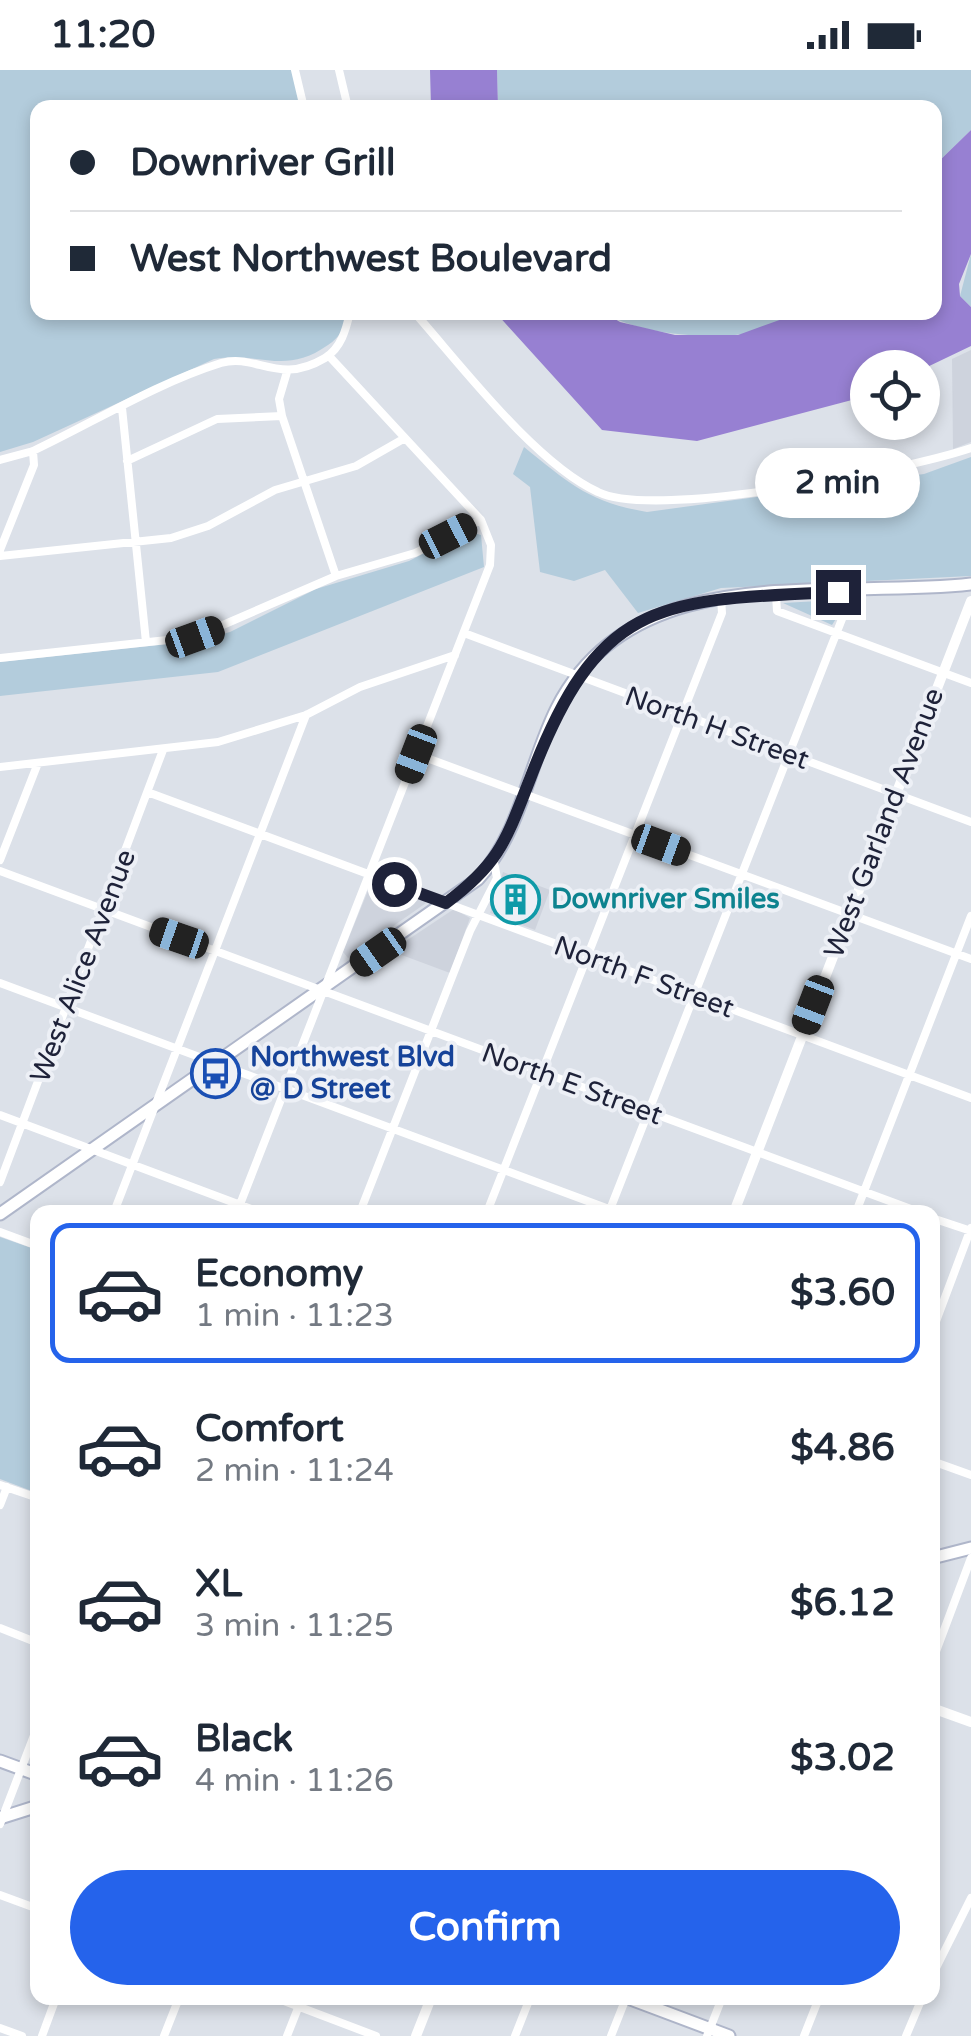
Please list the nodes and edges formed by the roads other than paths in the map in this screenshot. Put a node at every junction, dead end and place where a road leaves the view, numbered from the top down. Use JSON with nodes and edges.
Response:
{"nodes":[{"id":1,"x":295,"y":70,"type":"edge"},
{"id":2,"x":339,"y":70,"type":"edge"},
{"id":3,"x":302,"y":100,"type":"edge"},
{"id":4,"x":346,"y":100,"type":"edge"},
{"id":5,"x":348,"y":320,"type":"edge"},
{"id":6,"x":421,"y":320,"type":"edge"},
{"id":7,"x":328,"y":356,"type":"junction"},
{"id":8,"x":286,"y":372,"type":"junction"},
{"id":9,"x":122,"y":408,"type":"junction"},
{"id":10,"x":282,"y":416,"type":"junction"},
{"id":11,"x":405,"y":438,"type":"junction"},
{"id":12,"x":971,"y":448,"type":"edge"},
{"id":13,"x":33,"y":451,"type":"junction"},
{"id":14,"x":0,"y":460,"type":"edge"},
{"id":15,"x":127,"y":461,"type":"junction"},
{"id":16,"x":305,"y":480,"type":"junction"},
{"id":17,"x":481,"y":520,"type":"junction"},
{"id":18,"x":135,"y":542,"type":"junction"},
{"id":19,"x":0,"y":553,"type":"edge"},
{"id":20,"x":336,"y":576,"type":"junction"},
{"id":21,"x":971,"y":584,"type":"edge"},
{"id":22,"x":853,"y":591,"type":"junction"},
{"id":23,"x":776,"y":595,"type":"junction"},
{"id":24,"x":720,"y":598,"type":"junction"},
{"id":25,"x":971,"y":601,"type":"edge"},
{"id":26,"x":464,"y":632,"type":"junction"},
{"id":27,"x":837,"y":634,"type":"junction"},
{"id":28,"x":146,"y":642,"type":"junction"},
{"id":29,"x":455,"y":655,"type":"junction"},
{"id":30,"x":0,"y":658,"type":"edge"},
{"id":31,"x":943,"y":673,"type":"junction"},
{"id":32,"x":577,"y":675,"type":"junction"},
{"id":33,"x":971,"y":684,"type":"edge"},
{"id":34,"x":306,"y":715,"type":"junction"},
{"id":35,"x":682,"y":715,"type":"junction"},
{"id":36,"x":163,"y":750,"type":"junction"},
{"id":37,"x":416,"y":754,"type":"junction"},
{"id":38,"x":790,"y":754,"type":"junction"},
{"id":39,"x":38,"y":764,"type":"junction"},
{"id":40,"x":0,"y":767,"type":"edge"},
{"id":41,"x":150,"y":794,"type":"junction"},
{"id":42,"x":524,"y":794,"type":"junction"},
{"id":43,"x":895,"y":794,"type":"junction"},
{"id":44,"x":971,"y":822,"type":"edge"},
{"id":45,"x":262,"y":834,"type":"junction"},
{"id":46,"x":635,"y":835,"type":"junction"},
{"id":47,"x":0,"y":860,"type":"edge"},
{"id":48,"x":494,"y":862,"type":"junction"},
{"id":49,"x":0,"y":872,"type":"edge"},
{"id":50,"x":742,"y":874,"type":"junction"},
{"id":51,"x":369,"y":875,"type":"junction"},
{"id":52,"x":446,"y":903,"type":"junction"},
{"id":53,"x":104,"y":912,"type":"junction"},
{"id":54,"x":848,"y":914,"type":"junction"},
{"id":55,"x":478,"y":916,"type":"junction"},
{"id":56,"x":971,"y":916,"type":"edge"},
{"id":57,"x":216,"y":951,"type":"junction"},
{"id":58,"x":956,"y":954,"type":"junction"},
{"id":59,"x":588,"y":956,"type":"junction"},
{"id":60,"x":971,"y":959,"type":"edge"},
{"id":61,"x":0,"y":984,"type":"edge"},
{"id":62,"x":324,"y":991,"type":"junction"},
{"id":63,"x":694,"y":997,"type":"junction"},
{"id":64,"x":67,"y":1008,"type":"junction"},
{"id":65,"x":430,"y":1032,"type":"junction"},
{"id":66,"x":802,"y":1035,"type":"junction"},
{"id":67,"x":178,"y":1049,"type":"junction"},
{"id":68,"x":216,"y":1063,"type":"junction"},
{"id":69,"x":542,"y":1072,"type":"junction"},
{"id":70,"x":909,"y":1074,"type":"junction"},
{"id":71,"x":285,"y":1090,"type":"junction"},
{"id":72,"x":971,"y":1098,"type":"edge"},
{"id":73,"x":158,"y":1104,"type":"junction"},
{"id":74,"x":649,"y":1112,"type":"junction"},
{"id":75,"x":0,"y":1115,"type":"edge"},
{"id":76,"x":22,"y":1123,"type":"junction"},
{"id":77,"x":393,"y":1130,"type":"junction"},
{"id":78,"x":93,"y":1149,"type":"junction"},
{"id":79,"x":756,"y":1152,"type":"junction"},
{"id":80,"x":132,"y":1164,"type":"junction"},
{"id":81,"x":504,"y":1171,"type":"junction"},
{"id":82,"x":0,"y":1182,"type":"edge"},
{"id":83,"x":863,"y":1192,"type":"junction"},
{"id":84,"x":117,"y":1205,"type":"edge"},
{"id":85,"x":229,"y":1205,"type":"edge"},
{"id":86,"x":240,"y":1205,"type":"edge"},
{"id":87,"x":363,"y":1205,"type":"edge"},
{"id":88,"x":490,"y":1205,"type":"edge"},
{"id":89,"x":594,"y":1205,"type":"edge"},
{"id":90,"x":615,"y":1205,"type":"edge"},
{"id":91,"x":737,"y":1205,"type":"edge"},
{"id":92,"x":858,"y":1205,"type":"edge"},
{"id":93,"x":899,"y":1205,"type":"edge"},
{"id":94,"x":0,"y":1214,"type":"edge"},
{"id":95,"x":940,"y":1220,"type":"edge"},
{"id":96,"x":971,"y":1230,"type":"edge"},
{"id":97,"x":0,"y":1232,"type":"edge"},
{"id":98,"x":30,"y":1243,"type":"edge"},
{"id":99,"x":940,"y":1311,"type":"edge"},
{"id":100,"x":940,"y":1464,"type":"edge"},
{"id":101,"x":971,"y":1475,"type":"edge"},
{"id":102,"x":3,"y":1486,"type":"edge"},
{"id":103,"x":30,"y":1495,"type":"edge"},
{"id":104,"x":0,"y":1505,"type":"edge"},
{"id":105,"x":971,"y":1548,"type":"edge"},
{"id":106,"x":940,"y":1556,"type":"edge"},
{"id":107,"x":971,"y":1558,"type":"edge"},
{"id":108,"x":0,"y":1628,"type":"edge"},
{"id":109,"x":30,"y":1640,"type":"edge"},
{"id":110,"x":940,"y":1641,"type":"edge"},
{"id":111,"x":940,"y":1711,"type":"edge"},
{"id":112,"x":971,"y":1722,"type":"edge"},
{"id":113,"x":30,"y":1746,"type":"edge"},
{"id":114,"x":0,"y":1761,"type":"edge"},
{"id":115,"x":21,"y":1769,"type":"junction"},
{"id":116,"x":30,"y":1772,"type":"edge"},
{"id":117,"x":30,"y":1809,"type":"edge"},
{"id":118,"x":1,"y":1820,"type":"edge"},
{"id":119,"x":0,"y":1894,"type":"edge"},
{"id":120,"x":971,"y":1898,"type":"edge"},
{"id":121,"x":30,"y":1906,"type":"edge"},
{"id":122,"x":940,"y":1960,"type":"edge"},
{"id":123,"x":53,"y":2005,"type":"edge"},
{"id":124,"x":176,"y":2005,"type":"edge"},
{"id":125,"x":299,"y":2005,"type":"edge"},
{"id":126,"x":307,"y":2005,"type":"edge"},
{"id":127,"x":427,"y":2005,"type":"edge"},
{"id":128,"x":527,"y":2005,"type":"edge"},
{"id":129,"x":624,"y":2005,"type":"edge"},
{"id":130,"x":644,"y":2005,"type":"edge"},
{"id":131,"x":719,"y":2005,"type":"edge"},
{"id":132,"x":816,"y":2005,"type":"edge"},
{"id":133,"x":919,"y":2005,"type":"edge"},
{"id":134,"x":0,"y":2028,"type":"edge"},
{"id":135,"x":708,"y":2032,"type":"edge"},
{"id":136,"x":22,"y":2036,"type":"edge"},
{"id":137,"x":42,"y":2036,"type":"edge"},
{"id":138,"x":164,"y":2036,"type":"edge"},
{"id":139,"x":287,"y":2036,"type":"edge"},
{"id":140,"x":376,"y":2036,"type":"edge"},
{"id":141,"x":416,"y":2036,"type":"edge"},
{"id":142,"x":515,"y":2036,"type":"edge"},
{"id":143,"x":612,"y":2036,"type":"edge"},
{"id":144,"x":729,"y":2036,"type":"edge"},
{"id":145,"x":804,"y":2036,"type":"edge"},
{"id":146,"x":906,"y":2036,"type":"edge"}],
"edges":[{"from":1,"to":3,"type":"street"},
{"from":2,"to":4,"type":"street"},
{"from":5,"to":7,"type":"street"},
{"from":6,"to":12,"type":"street"},
{"from":7,"to":8,"type":"street"},
{"from":7,"to":11,"type":"street"},
{"from":8,"to":9,"type":"street"},
{"from":8,"to":10,"type":"street"},
{"from":9,"to":13,"type":"street"},
{"from":9,"to":15,"type":"street"},
{"from":10,"to":15,"type":"street"},
{"from":10,"to":16,"type":"street"},
{"from":11,"to":16,"type":"street"},
{"from":11,"to":17,"type":"street"},
{"from":13,"to":14,"type":"street"},
{"from":13,"to":19,"type":"street"},
{"from":15,"to":18,"type":"street"},
{"from":16,"to":18,"type":"street"},
{"from":16,"to":20,"type":"street"},
{"from":17,"to":20,"type":"street"},
{"from":17,"to":26,"type":"street"},
{"from":18,"to":19,"type":"street"},
{"from":18,"to":28,"type":"street"},
{"from":20,"to":28,"type":"street"},
{"from":21,"to":22,"type":"main road"},
{"from":22,"to":23,"type":"main road"},
{"from":22,"to":27,"type":"street"},
{"from":23,"to":24,"type":"main road"},
{"from":23,"to":27,"type":"street"},
{"from":24,"to":32,"type":"main road"},
{"from":24,"to":35,"type":"street"},
{"from":25,"to":31,"type":"street","name":"West Garland Avenue"},
{"from":26,"to":29,"type":"street"},
{"from":26,"to":32,"type":"street","name":"North H Street"},
{"from":27,"to":31,"type":"street"},
{"from":27,"to":38,"type":"street"},
{"from":28,"to":30,"type":"street"},
{"from":29,"to":34,"type":"street"},
{"from":29,"to":37,"type":"street"},
{"from":31,"to":33,"type":"street"},
{"from":31,"to":43,"type":"street","name":"West Garland Avenue"},
{"from":32,"to":35,"type":"street","name":"North H Street"},
{"from":32,"to":42,"type":"main road"},
{"from":34,"to":36,"type":"street"},
{"from":34,"to":45,"type":"street"},
{"from":35,"to":38,"type":"street","name":"North H Street"},
{"from":35,"to":46,"type":"street"},
{"from":36,"to":39,"type":"street"},
{"from":36,"to":41,"type":"street","name":"West Alice Avenue"},
{"from":37,"to":42,"type":"street"},
{"from":37,"to":51,"type":"street"},
{"from":38,"to":43,"type":"street","name":"North H Street"},
{"from":38,"to":50,"type":"street"},
{"from":39,"to":40,"type":"street"},
{"from":39,"to":47,"type":"street"},
{"from":41,"to":45,"type":"street","name":"North F Street"},
{"from":41,"to":53,"type":"street","name":"West Alice Avenue"},
{"from":42,"to":46,"type":"street"},
{"from":42,"to":48,"type":"main road"},
{"from":43,"to":44,"type":"street","name":"North H Street"},
{"from":43,"to":54,"type":"street","name":"West Garland Avenue"},
{"from":45,"to":51,"type":"street","name":"North F Street"},
{"from":45,"to":57,"type":"street"},
{"from":46,"to":50,"type":"street"},
{"from":46,"to":59,"type":"street"},
{"from":48,"to":52,"type":"main road"},
{"from":48,"to":55,"type":"street"},
{"from":49,"to":53,"type":"street","name":"North E Street"},
{"from":50,"to":54,"type":"street"},
{"from":50,"to":63,"type":"street"},
{"from":51,"to":52,"type":"street","name":"North F Street"},
{"from":51,"to":62,"type":"street"},
{"from":52,"to":55,"type":"street","name":"North F Street"},
{"from":52,"to":62,"type":"main road"},
{"from":53,"to":57,"type":"street","name":"North E Street"},
{"from":53,"to":64,"type":"street","name":"West Alice Avenue"},
{"from":54,"to":58,"type":"street"},
{"from":54,"to":66,"type":"street","name":"West Garland Avenue"},
{"from":55,"to":59,"type":"street","name":"North F Street"},
{"from":55,"to":65,"type":"street"},
{"from":56,"to":58,"type":"street"},
{"from":57,"to":62,"type":"street","name":"North E Street"},
{"from":57,"to":67,"type":"street"},
{"from":58,"to":60,"type":"street"},
{"from":58,"to":70,"type":"street"},
{"from":59,"to":63,"type":"street","name":"North F Street"},
{"from":59,"to":69,"type":"street"},
{"from":61,"to":64,"type":"street"},
{"from":62,"to":65,"type":"street","name":"North E Street"},
{"from":62,"to":68,"type":"main road"},
{"from":62,"to":71,"type":"street"},
{"from":63,"to":66,"type":"street","name":"North F Street"},
{"from":63,"to":74,"type":"street"},
{"from":64,"to":67,"type":"street"},
{"from":64,"to":76,"type":"street","name":"West Alice Avenue"},
{"from":65,"to":69,"type":"street","name":"North E Street"},
{"from":65,"to":77,"type":"street"},
{"from":66,"to":70,"type":"street","name":"North F Street"},
{"from":66,"to":79,"type":"street","name":"West Garland Avenue"},
{"from":67,"to":68,"type":"street"},
{"from":67,"to":73,"type":"street"},
{"from":68,"to":71,"type":"street"},
{"from":68,"to":73,"type":"main road"},
{"from":69,"to":74,"type":"street","name":"North E Street"},
{"from":69,"to":81,"type":"street"},
{"from":70,"to":72,"type":"street","name":"North F Street"},
{"from":70,"to":83,"type":"street"},
{"from":71,"to":77,"type":"street"},
{"from":71,"to":86,"type":"street"},
{"from":73,"to":78,"type":"main road"},
{"from":73,"to":80,"type":"street"},
{"from":74,"to":79,"type":"street","name":"North E Street"},
{"from":74,"to":90,"type":"street"},
{"from":75,"to":76,"type":"street"},
{"from":76,"to":78,"type":"street"},
{"from":76,"to":82,"type":"street","name":"West Alice Avenue"},
{"from":77,"to":81,"type":"street"},
{"from":77,"to":87,"type":"street"},
{"from":78,"to":80,"type":"street"},
{"from":78,"to":94,"type":"main road"},
{"from":79,"to":83,"type":"street","name":"North E Street"},
{"from":79,"to":91,"type":"street","name":"West Garland Avenue"},
{"from":80,"to":84,"type":"street"},
{"from":80,"to":85,"type":"street"},
{"from":81,"to":88,"type":"street"},
{"from":81,"to":89,"type":"street"},
{"from":83,"to":92,"type":"street"},
{"from":83,"to":93,"type":"street","name":"North E Street"},
{"from":95,"to":96,"type":"street"},
{"from":96,"to":99,"type":"street"},
{"from":97,"to":98,"type":"street"},
{"from":100,"to":101,"type":"street"},
{"from":102,"to":103,"type":"street"},
{"from":102,"to":104,"type":"street"},
{"from":105,"to":106,"type":"main road"},
{"from":107,"to":110,"type":"street"},
{"from":108,"to":109,"type":"street"},
{"from":111,"to":112,"type":"street"},
{"from":113,"to":115,"type":"street"},
{"from":114,"to":115,"type":"main road"},
{"from":115,"to":116,"type":"main road"},
{"from":115,"to":118,"type":"street"},
{"from":117,"to":118,"type":"main road"},
{"from":119,"to":121,"type":"street"},
{"from":120,"to":122,"type":"street"},
{"from":123,"to":137,"type":"street"},
{"from":124,"to":138,"type":"street"},
{"from":125,"to":139,"type":"street"},
{"from":126,"to":140,"type":"street"},
{"from":127,"to":141,"type":"street"},
{"from":128,"to":142,"type":"street"},
{"from":129,"to":143,"type":"street"},
{"from":130,"to":135,"type":"main road"},
{"from":131,"to":135,"type":"street"},
{"from":132,"to":145,"type":"street"},
{"from":133,"to":146,"type":"street"},
{"from":134,"to":136,"type":"street"},
{"from":135,"to":144,"type":"main road"}]}
